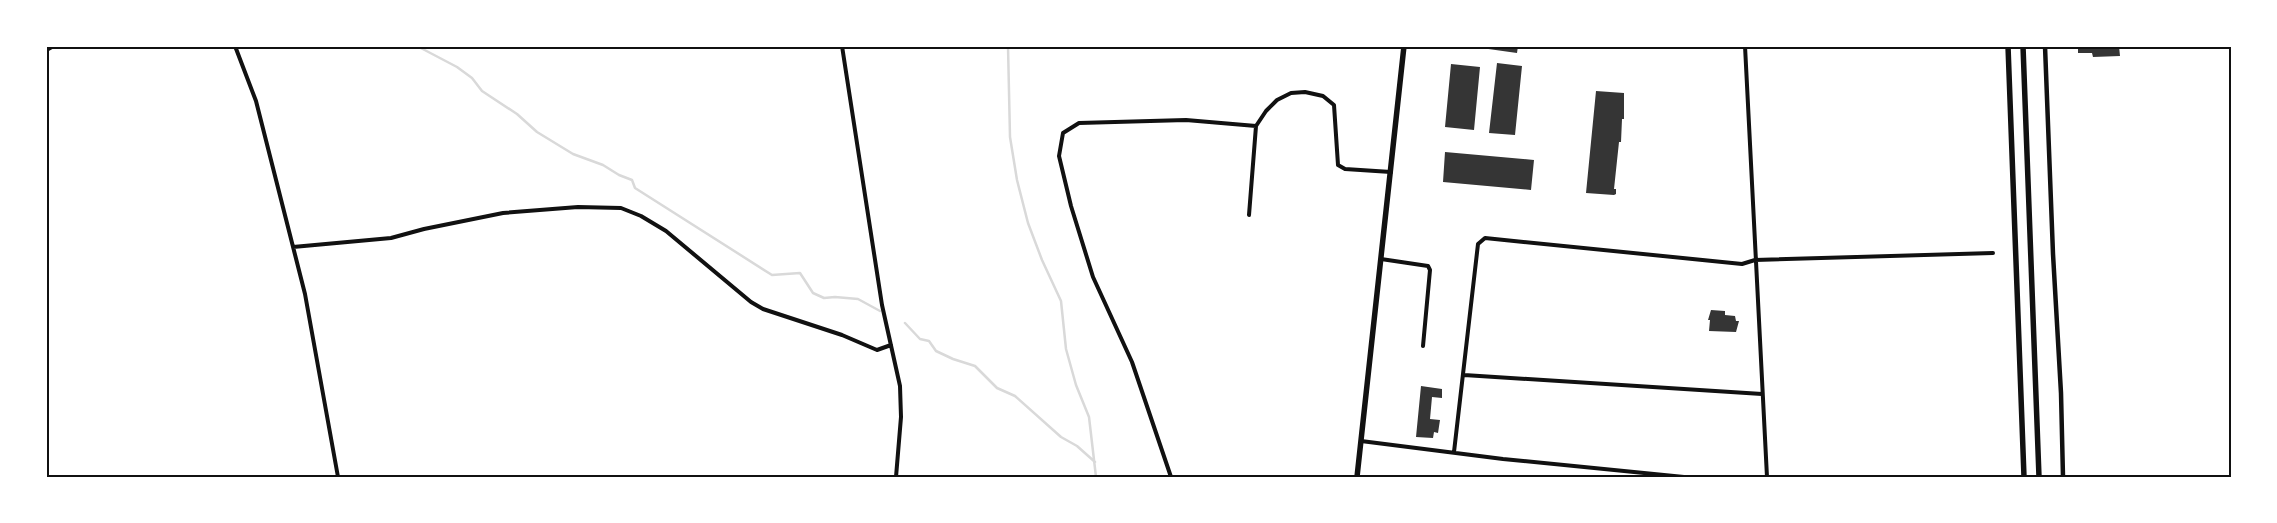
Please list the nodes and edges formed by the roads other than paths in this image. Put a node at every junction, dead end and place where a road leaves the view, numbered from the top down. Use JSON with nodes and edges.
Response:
{"nodes":[{"id":1,"x":53,"y":46,"type":"edge"},
{"id":2,"x":235,"y":46,"type":"edge"},
{"id":3,"x":842,"y":46,"type":"edge"},
{"id":4,"x":1404,"y":46,"type":"edge"},
{"id":5,"x":1745,"y":46,"type":"edge"},
{"id":6,"x":2008,"y":46,"type":"edge"},
{"id":7,"x":2023,"y":46,"type":"edge"},
{"id":8,"x":2045,"y":46,"type":"edge"},
{"id":9,"x":46,"y":50,"type":"edge"},
{"id":10,"x":1256,"y":126,"type":"junction"},
{"id":11,"x":1391,"y":172,"type":"junction"},
{"id":12,"x":1249,"y":215,"type":"dead end"},
{"id":13,"x":293,"y":247,"type":"junction"},
{"id":14,"x":1993,"y":253,"type":"dead end"},
{"id":15,"x":1381,"y":259,"type":"junction"},
{"id":16,"x":1755,"y":260,"type":"junction"},
{"id":17,"x":891,"y":345,"type":"junction"},
{"id":18,"x":1423,"y":346,"type":"dead end"},
{"id":19,"x":1464,"y":375,"type":"junction"},
{"id":20,"x":1762,"y":394,"type":"junction"},
{"id":21,"x":1360,"y":441,"type":"junction"},
{"id":22,"x":1454,"y":452,"type":"junction"},
{"id":23,"x":338,"y":477,"type":"edge"},
{"id":24,"x":896,"y":477,"type":"edge"},
{"id":25,"x":1171,"y":477,"type":"edge"},
{"id":26,"x":1357,"y":477,"type":"edge"},
{"id":27,"x":1684,"y":477,"type":"edge"},
{"id":28,"x":1767,"y":477,"type":"edge"},
{"id":29,"x":2024,"y":477,"type":"edge"},
{"id":30,"x":2039,"y":477,"type":"edge"},
{"id":31,"x":2063,"y":477,"type":"edge"}],
"edges":[{"from":1,"to":9,"type":"street"},
{"from":2,"to":13,"type":"street"},
{"from":3,"to":17,"type":"street"},
{"from":4,"to":11,"type":"main road"},
{"from":5,"to":16,"type":"street"},
{"from":6,"to":29,"type":"main road"},
{"from":7,"to":30,"type":"main road"},
{"from":8,"to":31,"type":"street"},
{"from":10,"to":11,"type":"street"},
{"from":10,"to":12,"type":"street"},
{"from":10,"to":25,"type":"street"},
{"from":11,"to":15,"type":"main road"},
{"from":13,"to":17,"type":"street"},
{"from":13,"to":23,"type":"street"},
{"from":14,"to":16,"type":"street"},
{"from":15,"to":18,"type":"street"},
{"from":15,"to":21,"type":"main road"},
{"from":16,"to":19,"type":"street"},
{"from":16,"to":20,"type":"street"},
{"from":17,"to":24,"type":"street"},
{"from":19,"to":20,"type":"street"},
{"from":19,"to":22,"type":"street"},
{"from":20,"to":28,"type":"street"},
{"from":21,"to":22,"type":"street"},
{"from":21,"to":26,"type":"main road"},
{"from":22,"to":27,"type":"street"}]}
